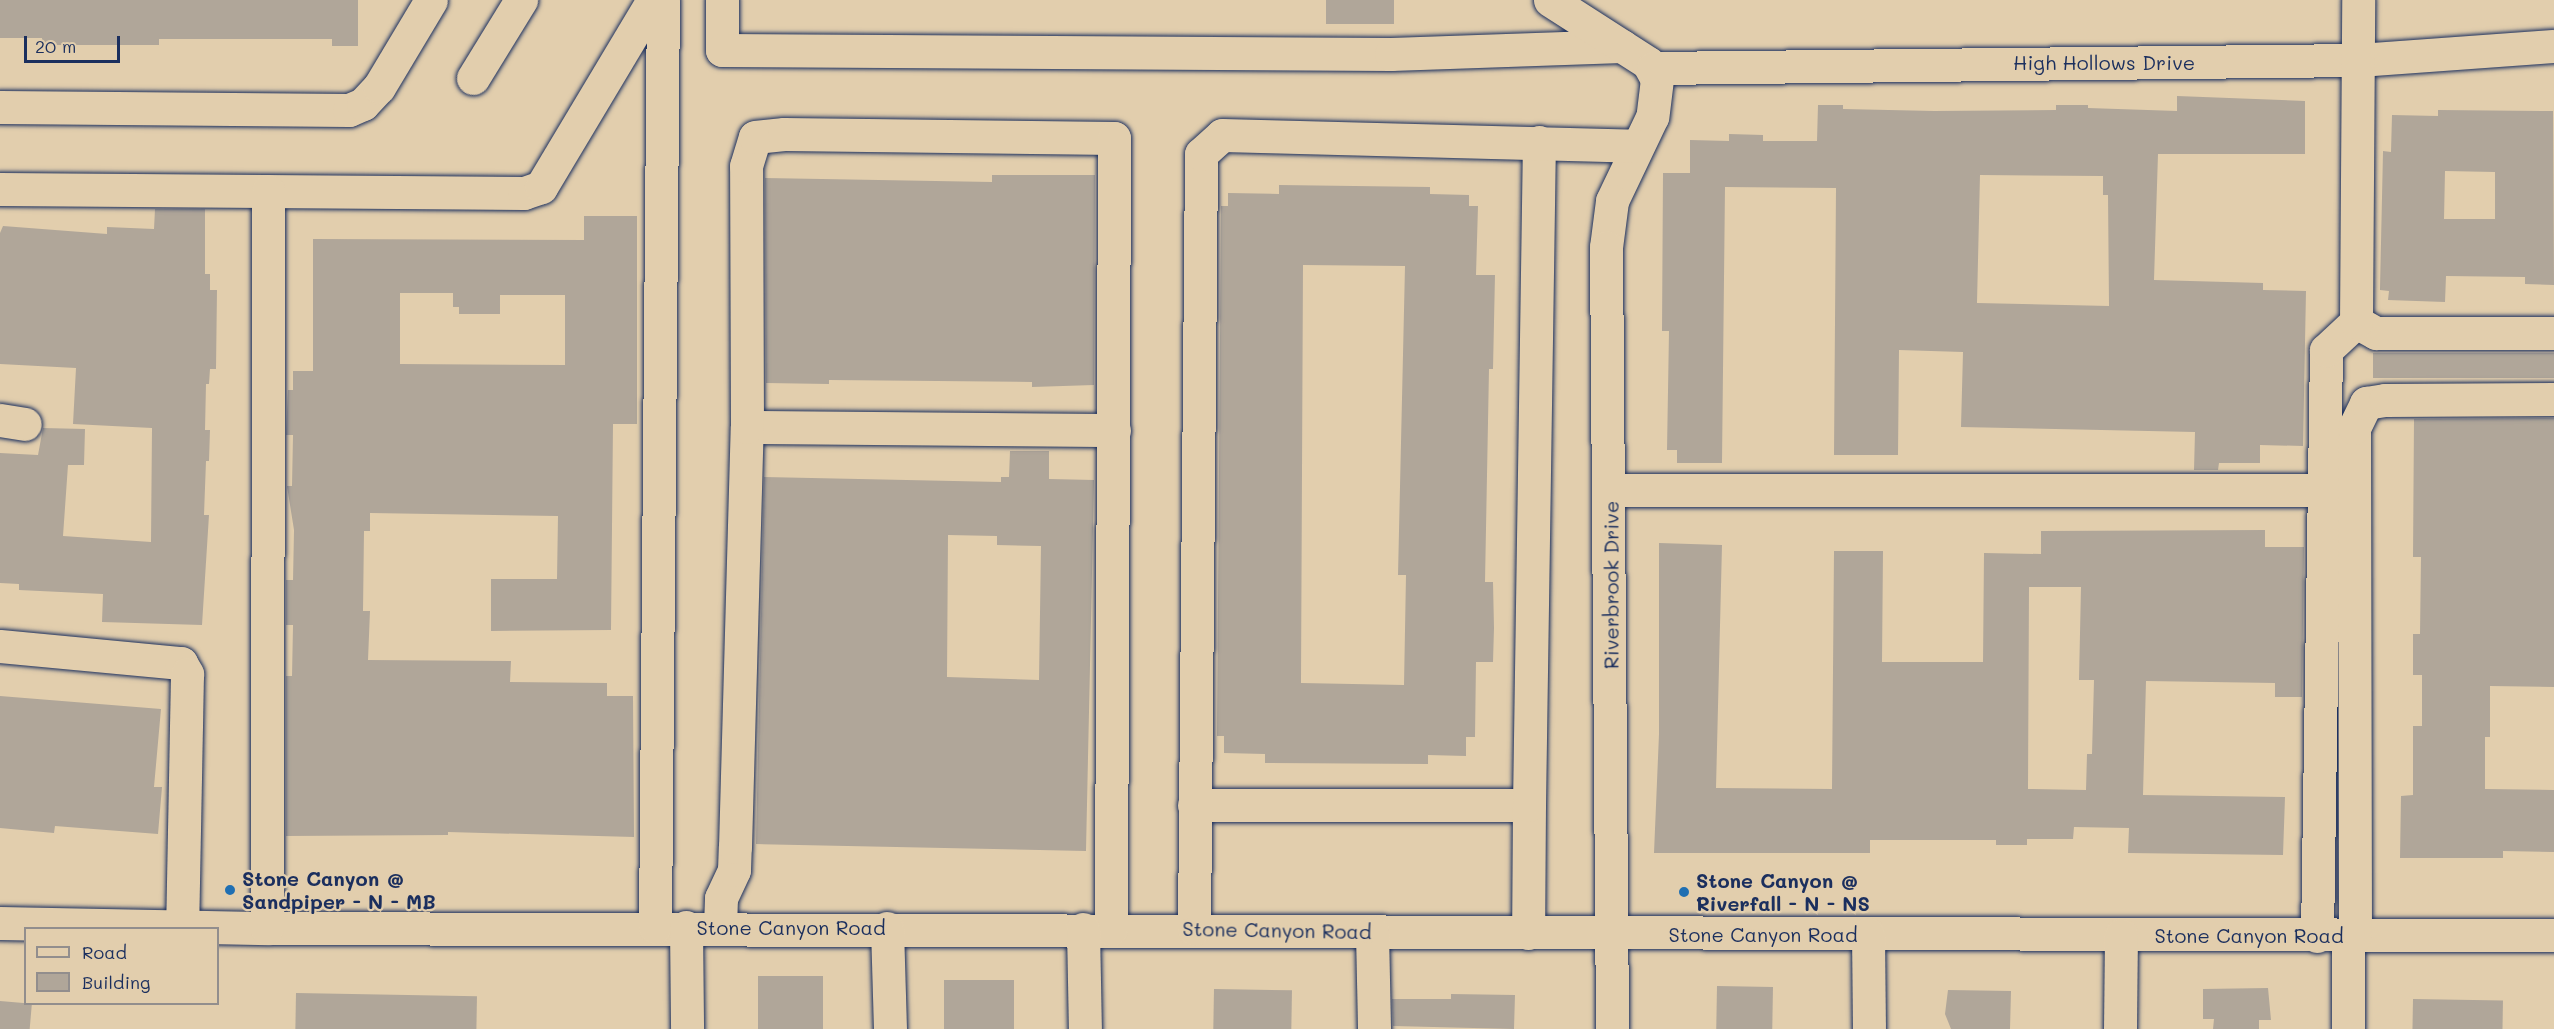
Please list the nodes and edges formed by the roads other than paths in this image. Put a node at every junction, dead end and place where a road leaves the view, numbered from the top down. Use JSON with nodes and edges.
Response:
{"nodes":[{"id":1,"x":431,"y":0,"type":"edge"},
{"id":2,"x":521,"y":0,"type":"edge"},
{"id":3,"x":653,"y":0,"type":"edge"},
{"id":4,"x":663,"y":0,"type":"edge"},
{"id":5,"x":722,"y":0,"type":"edge"},
{"id":6,"x":1550,"y":0,"type":"edge"},
{"id":7,"x":2358,"y":0,"type":"edge"},
{"id":8,"x":1622,"y":46,"type":"junction"},
{"id":9,"x":2554,"y":46,"type":"edge"},
{"id":10,"x":2358,"y":60,"type":"junction"},
{"id":11,"x":1653,"y":68,"type":"junction"},
{"id":12,"x":473,"y":78,"type":"dead end"},
{"id":13,"x":0,"y":107,"type":"edge"},
{"id":14,"x":1539,"y":142,"type":"junction"},
{"id":15,"x":1636,"y":146,"type":"junction"},
{"id":16,"x":0,"y":189,"type":"edge"},
{"id":17,"x":268,"y":191,"type":"junction"},
{"id":18,"x":2356,"y":322,"type":"junction"},
{"id":19,"x":2554,"y":333,"type":"edge"},
{"id":20,"x":2554,"y":399,"type":"edge"},
{"id":21,"x":747,"y":427,"type":"junction"},
{"id":22,"x":1113,"y":430,"type":"junction"},
{"id":23,"x":1610,"y":490,"type":"junction"},
{"id":24,"x":2324,"y":490,"type":"junction"},
{"id":25,"x":0,"y":646,"type":"edge"},
{"id":26,"x":1194,"y":805,"type":"junction"},
{"id":27,"x":1529,"y":805,"type":"junction"},
{"id":28,"x":0,"y":923,"type":"edge"},
{"id":29,"x":182,"y":927,"type":"joint"},
{"id":30,"x":219,"y":927,"type":"edge"},
{"id":31,"x":670,"y":927,"type":"junction"},
{"id":32,"x":720,"y":927,"type":"junction"},
{"id":33,"x":267,"y":928,"type":"junction"},
{"id":34,"x":887,"y":928,"type":"junction"},
{"id":35,"x":1097,"y":929,"type":"junction"},
{"id":36,"x":1194,"y":929,"type":"junction"},
{"id":37,"x":1372,"y":932,"type":"junction"},
{"id":38,"x":1528,"y":933,"type":"junction"},
{"id":39,"x":1612,"y":934,"type":"junction"},
{"id":40,"x":1869,"y":934,"type":"junction"},
{"id":41,"x":2121,"y":935,"type":"junction"},
{"id":42,"x":2554,"y":935,"type":"edge"},
{"id":43,"x":2340,"y":936,"type":"junction"},
{"id":44,"x":687,"y":1029,"type":"edge"},
{"id":45,"x":890,"y":1029,"type":"edge"},
{"id":46,"x":1085,"y":1029,"type":"edge"},
{"id":47,"x":1374,"y":1029,"type":"edge"},
{"id":48,"x":1612,"y":1029,"type":"edge"},
{"id":49,"x":1869,"y":1029,"type":"edge"},
{"id":50,"x":2120,"y":1029,"type":"edge"},
{"id":51,"x":2348,"y":1029,"type":"edge"}],
"edges":[{"from":1,"to":13,"type":"street"},
{"from":2,"to":12,"type":"street"},
{"from":3,"to":17,"type":"street"},
{"from":4,"to":31,"type":"street"},
{"from":5,"to":8,"type":"street"},
{"from":6,"to":8,"type":"street"},
{"from":7,"to":10,"type":"street"},
{"from":8,"to":11,"type":"street"},
{"from":9,"to":10,"type":"street","name":"High Hollows Drive"},
{"from":10,"to":11,"type":"street","name":"High Hollows Drive"},
{"from":10,"to":18,"type":"street"},
{"from":11,"to":15,"type":"street"},
{"from":14,"to":15,"type":"street"},
{"from":14,"to":26,"type":"street"},
{"from":14,"to":27,"type":"street"},
{"from":15,"to":23,"type":"street","name":"Riverbrook Drive"},
{"from":16,"to":17,"type":"street"},
{"from":17,"to":33,"type":"street"},
{"from":18,"to":19,"type":"street"},
{"from":18,"to":24,"type":"street"},
{"from":20,"to":43,"type":"street"},
{"from":21,"to":22,"type":"street"},
{"from":21,"to":22,"type":"street"},
{"from":21,"to":32,"type":"street"},
{"from":22,"to":35,"type":"street"},
{"from":23,"to":24,"type":"street"},
{"from":23,"to":39,"type":"street","name":"Riverbrook Drive"},
{"from":24,"to":43,"type":"street"},
{"from":25,"to":29,"type":"street"},
{"from":26,"to":27,"type":"street"},
{"from":26,"to":36,"type":"street"},
{"from":27,"to":38,"type":"street"},
{"from":28,"to":29,"type":"street","name":"Stone Canyon Road"},
{"from":30,"to":33,"type":"street","name":"Stone Canyon Road"},
{"from":31,"to":32,"type":"street","name":"Stone Canyon Road"},
{"from":31,"to":33,"type":"street","name":"Stone Canyon Road"},
{"from":31,"to":44,"type":"street"},
{"from":32,"to":34,"type":"street","name":"Stone Canyon Road"},
{"from":34,"to":35,"type":"street","name":"Stone Canyon Road"},
{"from":34,"to":45,"type":"street"},
{"from":35,"to":36,"type":"street","name":"Stone Canyon Road"},
{"from":35,"to":46,"type":"street"},
{"from":36,"to":37,"type":"street","name":"Stone Canyon Road"},
{"from":37,"to":38,"type":"street","name":"Stone Canyon Road"},
{"from":37,"to":47,"type":"street"},
{"from":38,"to":39,"type":"street","name":"Stone Canyon Road"},
{"from":39,"to":40,"type":"street","name":"Stone Canyon Road"},
{"from":39,"to":48,"type":"street","name":"Riverbrook Drive"},
{"from":40,"to":41,"type":"street","name":"Stone Canyon Road"},
{"from":40,"to":49,"type":"street"},
{"from":41,"to":43,"type":"street","name":"Stone Canyon Road"},
{"from":41,"to":50,"type":"street"},
{"from":42,"to":43,"type":"street","name":"Stone Canyon Road"},
{"from":43,"to":51,"type":"street"}]}
